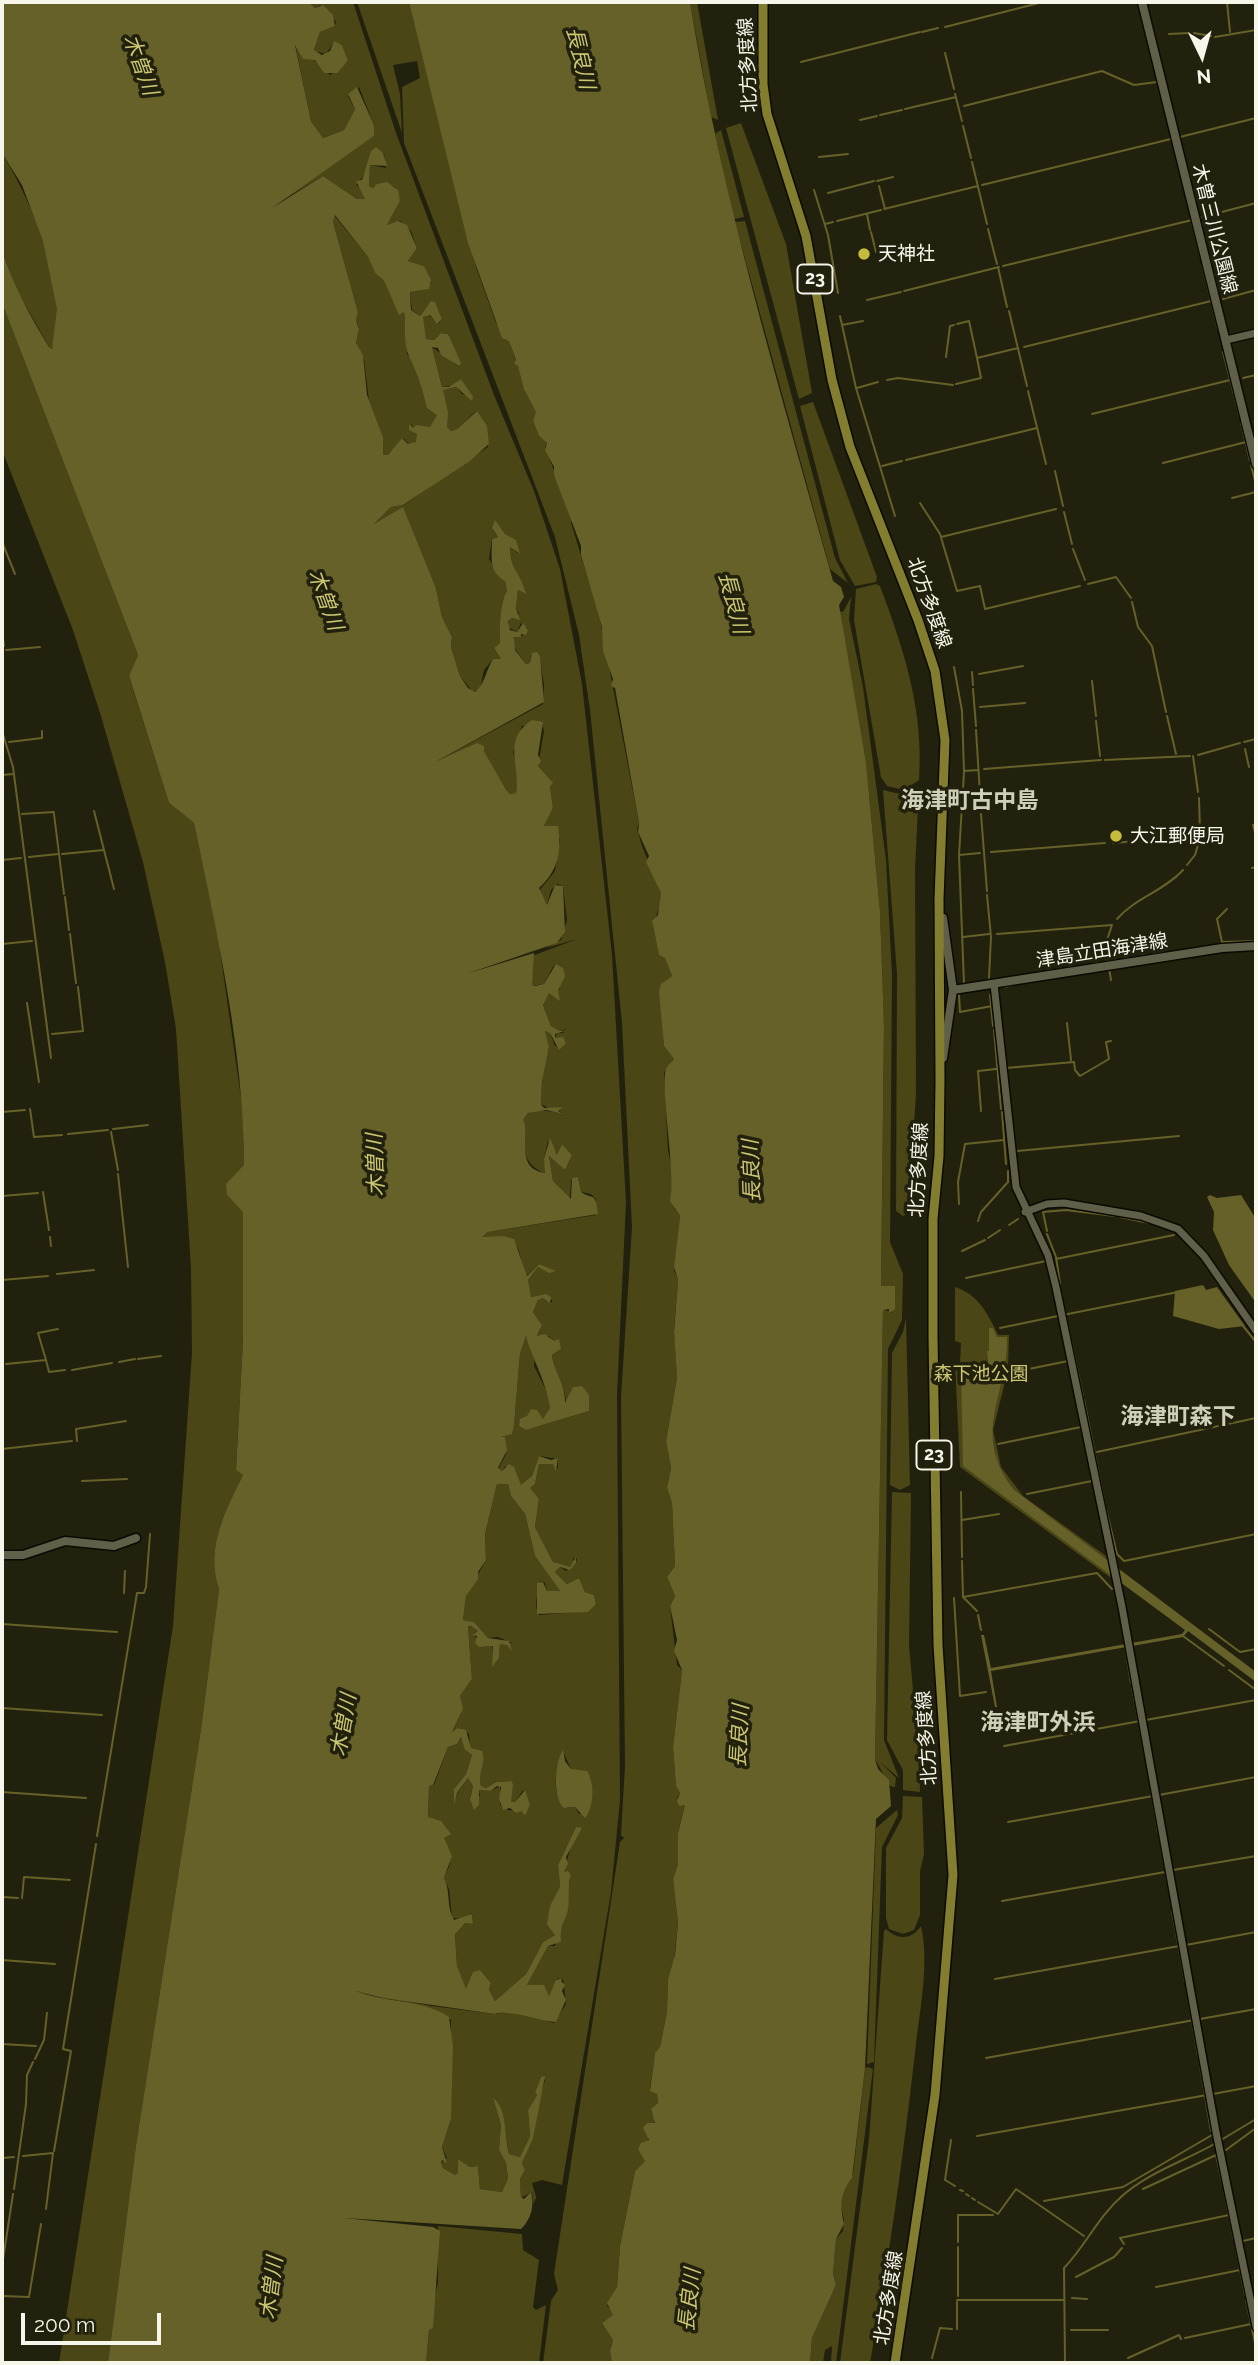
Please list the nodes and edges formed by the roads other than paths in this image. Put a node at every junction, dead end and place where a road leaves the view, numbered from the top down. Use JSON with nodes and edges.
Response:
{"nodes":[{"id":1,"x":763,"y":2,"type":"edge"},
{"id":2,"x":1142,"y":2,"type":"edge"},
{"id":3,"x":1256,"y":332,"type":"edge"},
{"id":4,"x":1226,"y":340,"type":"junction"},
{"id":5,"x":1256,"y":464,"type":"edge"},
{"id":6,"x":939,"y":899,"type":"junction"},
{"id":7,"x":1256,"y":946,"type":"edge"},
{"id":8,"x":994,"y":984,"type":"junction"},
{"id":9,"x":953,"y":990,"type":"junction"},
{"id":10,"x":940,"y":1082,"type":"junction"},
{"id":11,"x":1025,"y":1212,"type":"junction"},
{"id":12,"x":1256,"y":1331,"type":"edge"},
{"id":13,"x":136,"y":1538,"type":"dead end"},
{"id":14,"x":2,"y":1555,"type":"edge"},
{"id":15,"x":1253,"y":2296,"type":"edge"},
{"id":16,"x":1256,"y":2327,"type":"edge"},
{"id":17,"x":895,"y":2363,"type":"edge"}],
"edges":[{"from":1,"to":6,"type":"main road","name":"北方多度線","number":"23"},
{"from":2,"to":4,"type":"main road","name":"木曽三川公園線"},
{"from":3,"to":4,"type":"street"},
{"from":4,"to":5,"type":"main road","name":"木曽三川公園線"},
{"from":6,"to":9,"type":"main road"},
{"from":6,"to":10,"type":"main road","name":"北方多度線","number":"23"},
{"from":7,"to":8,"type":"main road","name":"津島立田海津線"},
{"from":8,"to":9,"type":"main road","name":"津島立田海津線"},
{"from":8,"to":11,"type":"street"},
{"from":9,"to":10,"type":"main road"},
{"from":10,"to":17,"type":"main road","name":"北方多度線","number":"23"},
{"from":11,"to":12,"type":"street"},
{"from":11,"to":15,"type":"street"},
{"from":13,"to":14,"type":"main road"},
{"from":15,"to":16,"type":"street"}]}
